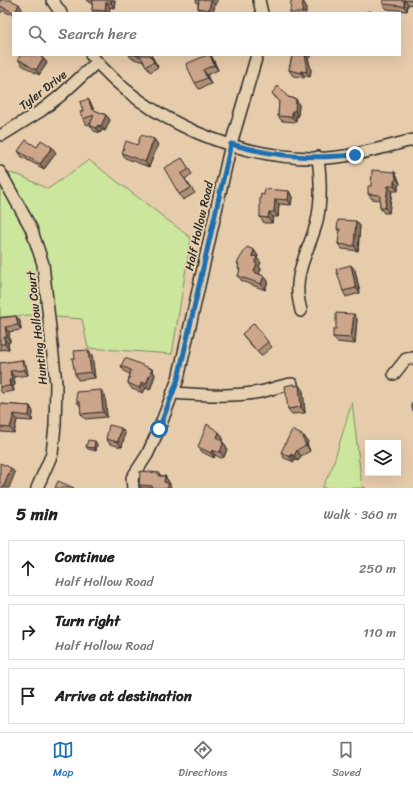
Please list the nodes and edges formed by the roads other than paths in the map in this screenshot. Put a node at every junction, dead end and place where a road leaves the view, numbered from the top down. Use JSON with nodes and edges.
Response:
{"nodes":[{"id":1,"x":52,"y":0,"type":"edge"},
{"id":2,"x":259,"y":0,"type":"edge"},
{"id":3,"x":60,"y":12,"type":"edge"},
{"id":4,"x":262,"y":12,"type":"edge"},
{"id":5,"x":256,"y":56,"type":"edge"},
{"id":6,"x":94,"y":58,"type":"edge"},
{"id":7,"x":2,"y":135,"type":"dead end"},
{"id":8,"x":413,"y":140,"type":"edge"},
{"id":9,"x":231,"y":144,"type":"junction"},
{"id":10,"x":318,"y":158,"type":"junction"},
{"id":11,"x":0,"y":172,"type":"edge"},
{"id":12,"x":301,"y":311,"type":"dead end"},
{"id":13,"x":413,"y":358,"type":"edge"},
{"id":14,"x":394,"y":374,"type":"dead end"},
{"id":15,"x":292,"y":384,"type":"edge"},
{"id":16,"x":173,"y":393,"type":"junction"},
{"id":17,"x":37,"y":488,"type":"edge"},
{"id":18,"x":133,"y":488,"type":"edge"}],
"edges":[{"from":1,"to":3,"type":"street"},
{"from":2,"to":4,"type":"street"},
{"from":5,"to":9,"type":"street","name":"Half Hollow Road"},
{"from":6,"to":7,"type":"street","name":"Tyler Drive"},
{"from":6,"to":9,"type":"street"},
{"from":8,"to":10,"type":"street"},
{"from":9,"to":10,"type":"street"},
{"from":9,"to":16,"type":"street","name":"Half Hollow Road"},
{"from":10,"to":12,"type":"street"},
{"from":11,"to":17,"type":"street","name":"Hunting Hollow Court"},
{"from":13,"to":14,"type":"street"},
{"from":15,"to":16,"type":"street"},
{"from":16,"to":18,"type":"street","name":"Half Hollow Road"}]}
